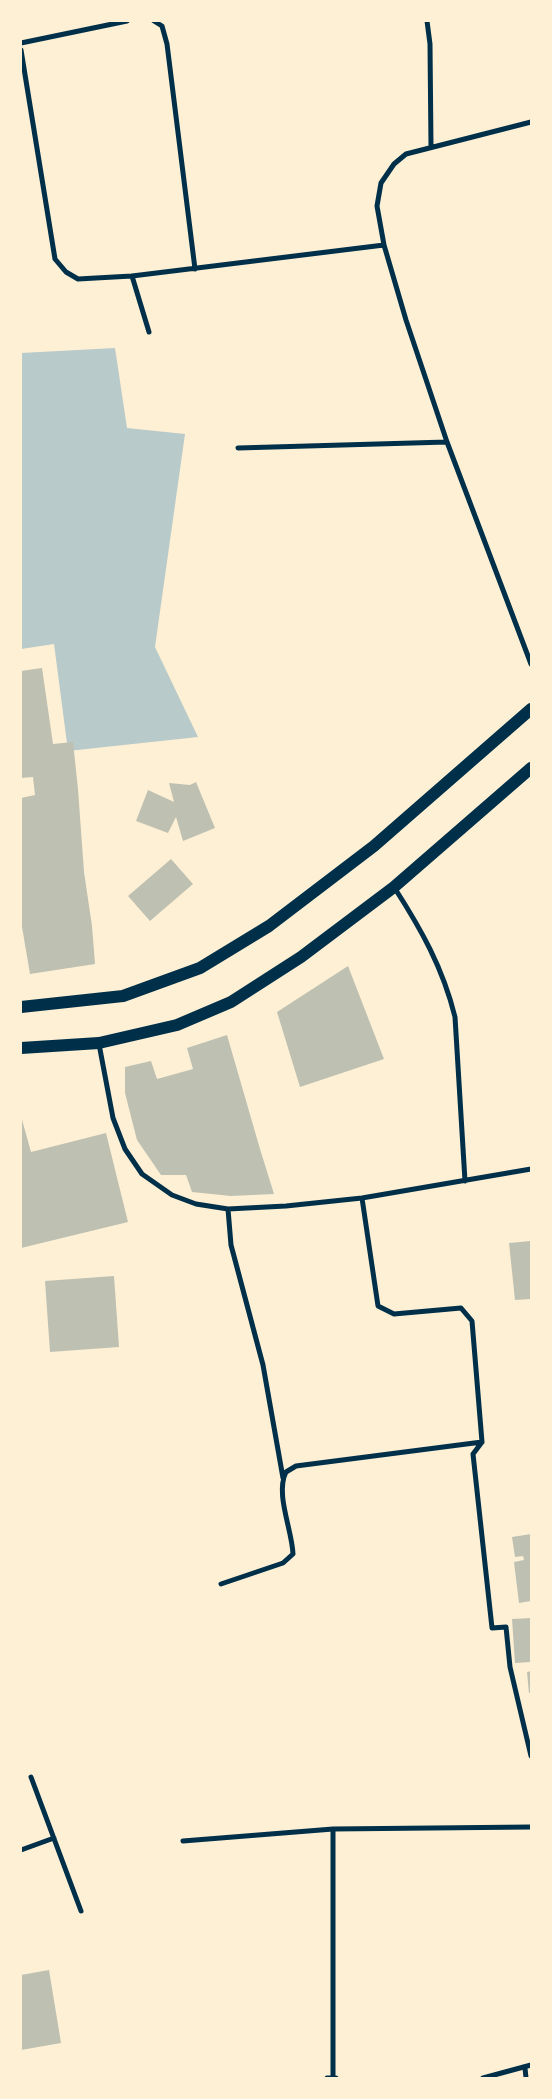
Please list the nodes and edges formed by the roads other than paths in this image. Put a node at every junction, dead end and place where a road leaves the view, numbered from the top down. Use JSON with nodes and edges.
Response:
{"nodes":[{"id":1,"x":127,"y":21,"type":"edge"},
{"id":2,"x":154,"y":21,"type":"edge"},
{"id":3,"x":428,"y":21,"type":"edge"},
{"id":4,"x":21,"y":43,"type":"edge"},
{"id":5,"x":21,"y":50,"type":"edge"},
{"id":6,"x":531,"y":122,"type":"edge"},
{"id":7,"x":431,"y":147,"type":"junction"},
{"id":8,"x":384,"y":245,"type":"junction"},
{"id":9,"x":195,"y":269,"type":"junction"},
{"id":10,"x":132,"y":276,"type":"junction"},
{"id":11,"x":149,"y":332,"type":"dead end"},
{"id":12,"x":447,"y":442,"type":"junction"},
{"id":13,"x":238,"y":448,"type":"dead end"},
{"id":14,"x":531,"y":664,"type":"edge"},
{"id":15,"x":531,"y":709,"type":"edge"},
{"id":16,"x":531,"y":768,"type":"edge"},
{"id":17,"x":394,"y":887,"type":"junction"},
{"id":18,"x":21,"y":1007,"type":"edge"},
{"id":19,"x":99,"y":1043,"type":"junction"},
{"id":20,"x":21,"y":1048,"type":"edge"},
{"id":21,"x":531,"y":1169,"type":"edge"},
{"id":22,"x":465,"y":1181,"type":"junction"},
{"id":23,"x":362,"y":1198,"type":"junction"},
{"id":24,"x":228,"y":1209,"type":"junction"},
{"id":25,"x":482,"y":1442,"type":"junction"},
{"id":26,"x":283,"y":1478,"type":"junction"},
{"id":27,"x":221,"y":1584,"type":"dead end"},
{"id":28,"x":531,"y":1756,"type":"edge"},
{"id":29,"x":31,"y":1777,"type":"dead end"},
{"id":30,"x":531,"y":1827,"type":"edge"},
{"id":31,"x":333,"y":1829,"type":"junction"},
{"id":32,"x":54,"y":1838,"type":"junction"},
{"id":33,"x":183,"y":1841,"type":"dead end"},
{"id":34,"x":21,"y":1850,"type":"edge"},
{"id":35,"x":81,"y":1911,"type":"dead end"},
{"id":36,"x":531,"y":2066,"type":"edge"},
{"id":37,"x":524,"y":2068,"type":"junction"},
{"id":38,"x":332,"y":2078,"type":"edge"},
{"id":39,"x":483,"y":2078,"type":"edge"},
{"id":40,"x":526,"y":2078,"type":"edge"}],
"edges":[{"from":1,"to":4,"type":"street"},
{"from":2,"to":9,"type":"street"},
{"from":3,"to":7,"type":"street"},
{"from":5,"to":10,"type":"street"},
{"from":6,"to":7,"type":"street"},
{"from":7,"to":8,"type":"street"},
{"from":8,"to":9,"type":"street"},
{"from":8,"to":12,"type":"street"},
{"from":9,"to":10,"type":"street"},
{"from":10,"to":11,"type":"street"},
{"from":12,"to":13,"type":"street"},
{"from":12,"to":14,"type":"street"},
{"from":15,"to":18,"type":"main road"},
{"from":16,"to":17,"type":"main road"},
{"from":17,"to":19,"type":"main road"},
{"from":17,"to":22,"type":"street"},
{"from":19,"to":20,"type":"main road"},
{"from":19,"to":24,"type":"street"},
{"from":21,"to":22,"type":"street"},
{"from":22,"to":23,"type":"street"},
{"from":23,"to":24,"type":"street"},
{"from":23,"to":25,"type":"street"},
{"from":24,"to":26,"type":"street"},
{"from":25,"to":26,"type":"street"},
{"from":25,"to":28,"type":"street"},
{"from":26,"to":27,"type":"street"},
{"from":29,"to":32,"type":"street"},
{"from":30,"to":31,"type":"street"},
{"from":31,"to":33,"type":"street"},
{"from":31,"to":38,"type":"street"},
{"from":32,"to":34,"type":"street"},
{"from":32,"to":35,"type":"street"},
{"from":36,"to":37,"type":"street"},
{"from":37,"to":39,"type":"street"},
{"from":37,"to":40,"type":"street"}]}
